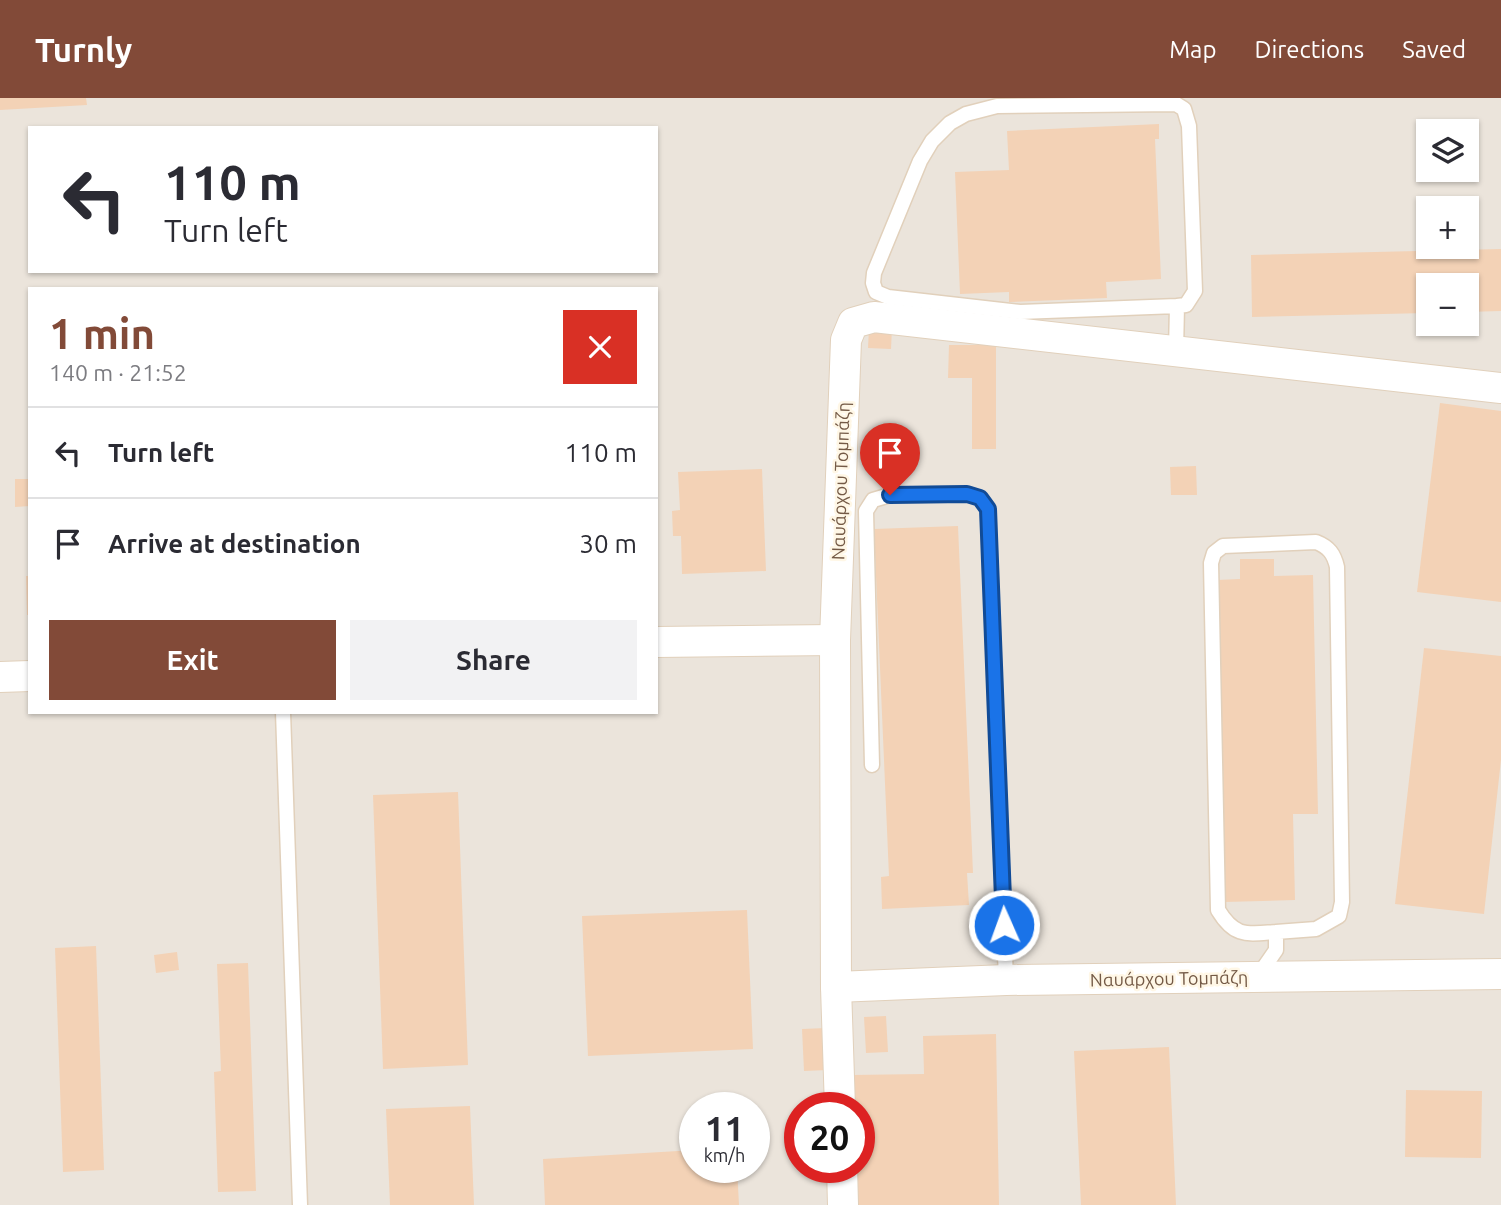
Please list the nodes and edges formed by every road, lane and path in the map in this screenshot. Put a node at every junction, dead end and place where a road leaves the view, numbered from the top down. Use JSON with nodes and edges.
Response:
{"nodes":[{"id":1,"x":1177,"y":306,"type":"junction"},
{"id":2,"x":1176,"y":351,"type":"junction"},
{"id":3,"x":1501,"y":388,"type":"edge"},
{"id":4,"x":835,"y":640,"type":"junction"},
{"id":5,"x":658,"y":642,"type":"edge"},
{"id":6,"x":28,"y":676,"type":"edge"},
{"id":7,"x":0,"y":677,"type":"edge"},
{"id":8,"x":283,"y":714,"type":"edge"},
{"id":9,"x":872,"y":765,"type":"dead end"},
{"id":10,"x":1276,"y":932,"type":"junction"},
{"id":11,"x":1501,"y":974,"type":"edge"},
{"id":12,"x":1258,"y":976,"type":"junction"},
{"id":13,"x":1006,"y":980,"type":"junction"},
{"id":14,"x":836,"y":987,"type":"junction"},
{"id":15,"x":839,"y":1092,"type":"edge"},
{"id":16,"x":842,"y":1183,"type":"edge"},
{"id":17,"x":300,"y":1205,"type":"edge"},
{"id":18,"x":843,"y":1205,"type":"edge"}],
"edges":[{"from":1,"to":1,"type":"lane"},
{"from":1,"to":2,"type":"lane"},
{"from":2,"to":3,"type":"street"},
{"from":2,"to":4,"type":"street","name":"Ναυάρχου Τομπάζη"},
{"from":4,"to":5,"type":"street"},
{"from":4,"to":14,"type":"street","name":"Ναυάρχου Τομπάζη"},
{"from":6,"to":7,"type":"street"},
{"from":8,"to":17,"type":"lane"},
{"from":9,"to":13,"type":"lane"},
{"from":10,"to":10,"type":"lane"},
{"from":10,"to":12,"type":"lane"},
{"from":11,"to":12,"type":"street","name":"Ναυάρχου Τομπάζη"},
{"from":12,"to":13,"type":"street","name":"Ναυάρχου Τομπάζη"},
{"from":13,"to":14,"type":"street","name":"Ναυάρχου Τομπάζη"},
{"from":14,"to":15,"type":"street","name":"Ναυάρχου Τομπάζη"},
{"from":16,"to":18,"type":"street"}]}
